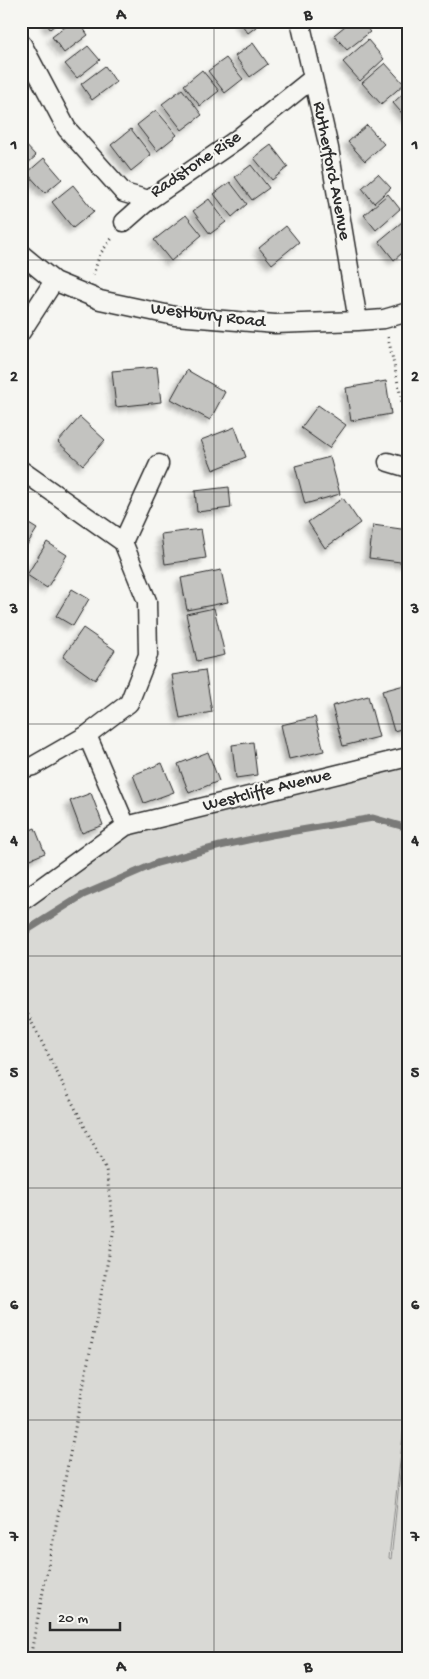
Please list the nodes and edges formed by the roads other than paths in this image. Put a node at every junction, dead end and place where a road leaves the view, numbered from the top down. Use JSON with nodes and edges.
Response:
{"nodes":[{"id":1,"x":300,"y":21,"type":"edge"},
{"id":2,"x":22,"y":44,"type":"edge"},
{"id":3,"x":312,"y":78,"type":"junction"},
{"id":4,"x":149,"y":200,"type":"junction"},
{"id":5,"x":124,"y":222,"type":"road end"},
{"id":6,"x":21,"y":254,"type":"edge"},
{"id":7,"x":54,"y":281,"type":"junction"},
{"id":8,"x":408,"y":312,"type":"edge"},
{"id":9,"x":358,"y":321,"type":"junction"},
{"id":10,"x":21,"y":332,"type":"edge"},
{"id":11,"x":388,"y":462,"type":"dead end"},
{"id":12,"x":159,"y":464,"type":"dead end"},
{"id":13,"x":408,"y":468,"type":"edge"},
{"id":14,"x":21,"y":470,"type":"edge"},
{"id":15,"x":123,"y":542,"type":"junction"},
{"id":16,"x":87,"y":735,"type":"junction"},
{"id":17,"x":408,"y":757,"type":"edge"},
{"id":18,"x":21,"y":769,"type":"edge"},
{"id":19,"x":126,"y":826,"type":"junction"},
{"id":20,"x":21,"y":902,"type":"edge"}],
"edges":[{"from":1,"to":3,"type":"street","name":"Rutherford Avenue"},
{"from":2,"to":4,"type":"street","name":"Radstone Rise"},
{"from":3,"to":4,"type":"street","name":"Radstone Rise"},
{"from":3,"to":9,"type":"street","name":"Rutherford Avenue"},
{"from":4,"to":5,"type":"street"},
{"from":6,"to":7,"type":"street","name":"Westbury Road"},
{"from":7,"to":9,"type":"street","name":"Westbury Road"},
{"from":7,"to":10,"type":"street"},
{"from":8,"to":9,"type":"street","name":"Westbury Road"},
{"from":11,"to":13,"type":"street"},
{"from":12,"to":15,"type":"street"},
{"from":14,"to":15,"type":"street"},
{"from":15,"to":16,"type":"street"},
{"from":16,"to":18,"type":"street"},
{"from":16,"to":19,"type":"street"},
{"from":17,"to":19,"type":"street","name":"Westcliffe Avenue"},
{"from":19,"to":20,"type":"street","name":"Westcliffe Avenue"}]}
